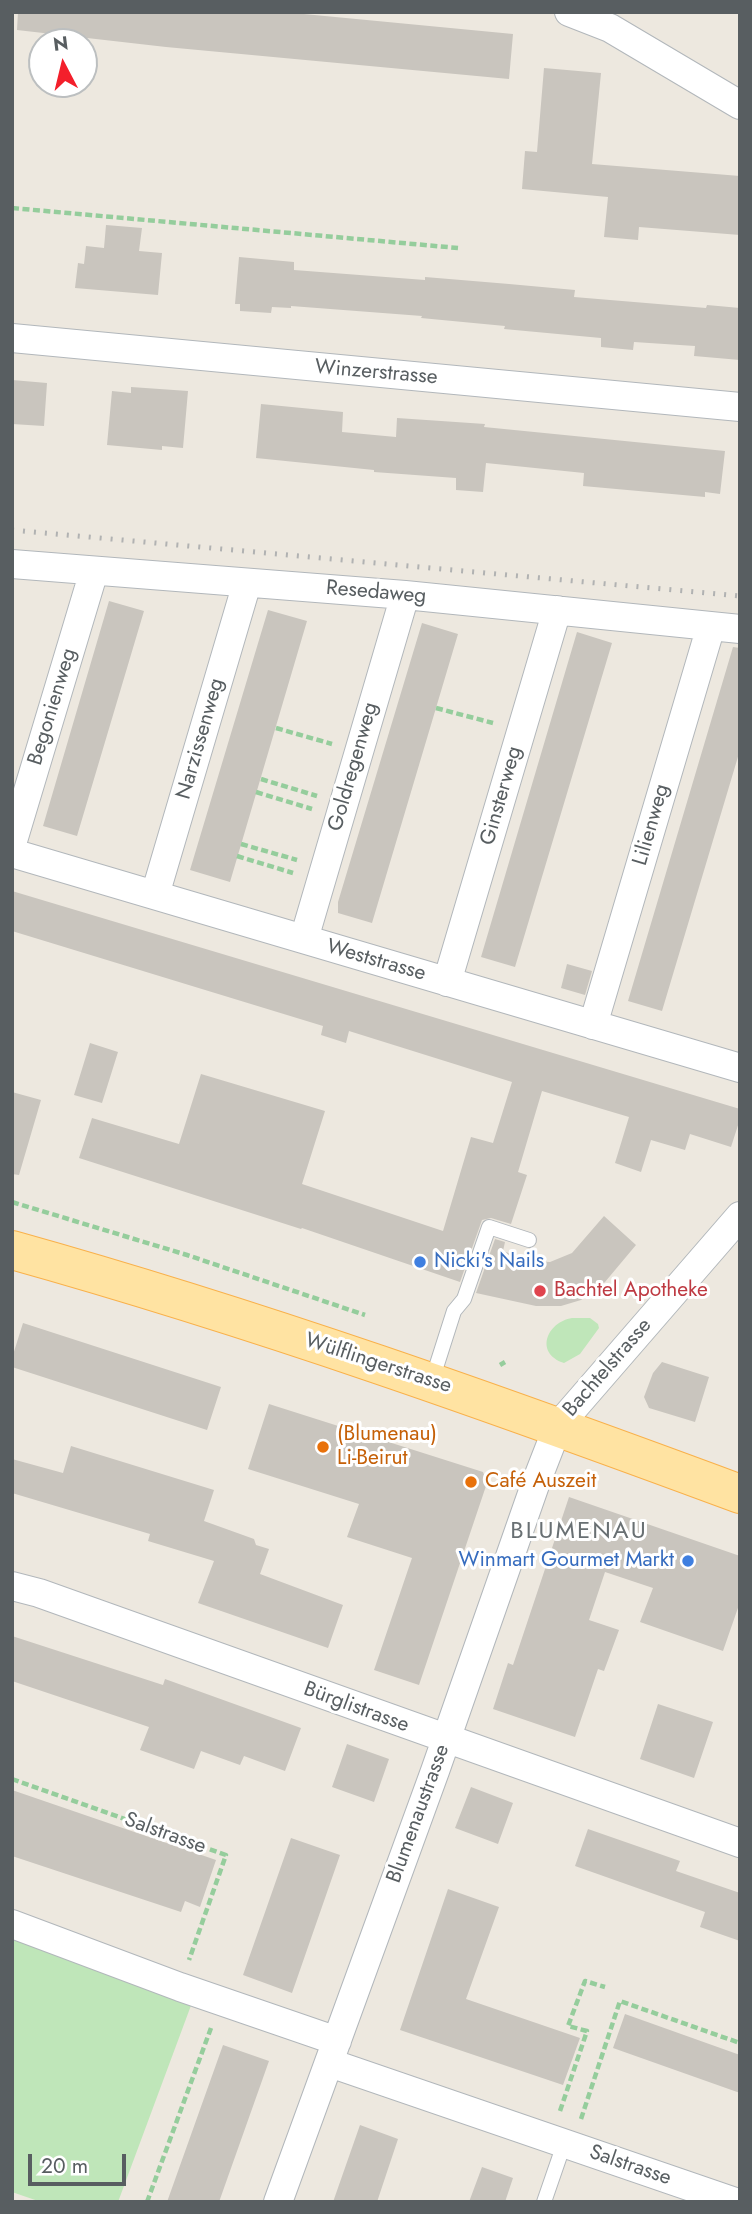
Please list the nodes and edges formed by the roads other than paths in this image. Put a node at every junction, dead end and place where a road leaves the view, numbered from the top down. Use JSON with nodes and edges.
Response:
{"nodes":[{"id":1,"x":569,"y":12,"type":"edge"},
{"id":2,"x":740,"y":105,"type":"edge"},
{"id":3,"x":12,"y":338,"type":"edge"},
{"id":4,"x":740,"y":407,"type":"edge"},
{"id":5,"x":12,"y":564,"type":"edge"},
{"id":6,"x":94,"y":571,"type":"junction"},
{"id":7,"x":247,"y":583,"type":"junction"},
{"id":8,"x":405,"y":595,"type":"junction"},
{"id":9,"x":557,"y":610,"type":"junction"},
{"id":10,"x":711,"y":626,"type":"junction"},
{"id":11,"x":740,"y":629,"type":"edge"},
{"id":12,"x":12,"y":844,"type":"edge"},
{"id":13,"x":12,"y":853,"type":"edge"},
{"id":14,"x":155,"y":895,"type":"junction"},
{"id":15,"x":304,"y":939,"type":"junction"},
{"id":16,"x":447,"y":982,"type":"junction"},
{"id":17,"x":593,"y":1025,"type":"junction"},
{"id":18,"x":740,"y":1068,"type":"edge"},
{"id":19,"x":740,"y":1216,"type":"edge"},
{"id":20,"x":529,"y":1240,"type":"dead end"},
{"id":21,"x":12,"y":1250,"type":"edge"},
{"id":22,"x":432,"y":1382,"type":"junction"},
{"id":23,"x":558,"y":1426,"type":"junction"},
{"id":24,"x":740,"y":1494,"type":"edge"},
{"id":25,"x":12,"y":1586,"type":"edge"},
{"id":26,"x":446,"y":1740,"type":"junction"},
{"id":27,"x":740,"y":1843,"type":"edge"},
{"id":28,"x":12,"y":1924,"type":"edge"},
{"id":29,"x":333,"y":2052,"type":"junction"},
{"id":30,"x":572,"y":2133,"type":"junction"},
{"id":31,"x":278,"y":2202,"type":"edge"},
{"id":32,"x":544,"y":2202,"type":"edge"},
{"id":33,"x":735,"y":2202,"type":"edge"}],
"edges":[{"from":1,"to":2,"type":"street"},
{"from":3,"to":4,"type":"street","name":"Winzerstrasse"},
{"from":5,"to":6,"type":"street","name":"Resedaweg"},
{"from":6,"to":7,"type":"street","name":"Resedaweg"},
{"from":6,"to":12,"type":"street","name":"Begonienweg"},
{"from":7,"to":8,"type":"street","name":"Resedaweg"},
{"from":7,"to":14,"type":"street","name":"Narzissenweg"},
{"from":8,"to":9,"type":"street","name":"Resedaweg"},
{"from":8,"to":15,"type":"street","name":"Goldregenweg"},
{"from":9,"to":10,"type":"street","name":"Resedaweg"},
{"from":9,"to":16,"type":"street","name":"Ginsterweg"},
{"from":10,"to":11,"type":"street","name":"Resedaweg"},
{"from":10,"to":17,"type":"street","name":"Lilienweg"},
{"from":13,"to":14,"type":"street","name":"Weststrasse"},
{"from":14,"to":15,"type":"street","name":"Weststrasse"},
{"from":15,"to":16,"type":"street","name":"Weststrasse"},
{"from":16,"to":17,"type":"street","name":"Weststrasse"},
{"from":17,"to":18,"type":"street","name":"Weststrasse"},
{"from":19,"to":23,"type":"street","name":"Bachtelstrasse"},
{"from":20,"to":22,"type":"lane"},
{"from":21,"to":22,"type":"main road","name":"Wülflingerstrasse"},
{"from":22,"to":23,"type":"main road","name":"Wülflingerstrasse"},
{"from":23,"to":24,"type":"main road","name":"Wülflingerstrasse"},
{"from":23,"to":26,"type":"street","name":"Blumenaustrasse"},
{"from":25,"to":26,"type":"street","name":"Bürglistrasse"},
{"from":26,"to":27,"type":"street","name":"Bürglistrasse"},
{"from":26,"to":29,"type":"street","name":"Blumenaustrasse"},
{"from":28,"to":29,"type":"street","name":"Salstrasse"},
{"from":29,"to":30,"type":"street","name":"Salstrasse"},
{"from":29,"to":31,"type":"street","name":"Blumenaustrasse"},
{"from":30,"to":32,"type":"lane","name":"Salstrasse"},
{"from":30,"to":33,"type":"street","name":"Salstrasse"}]}
